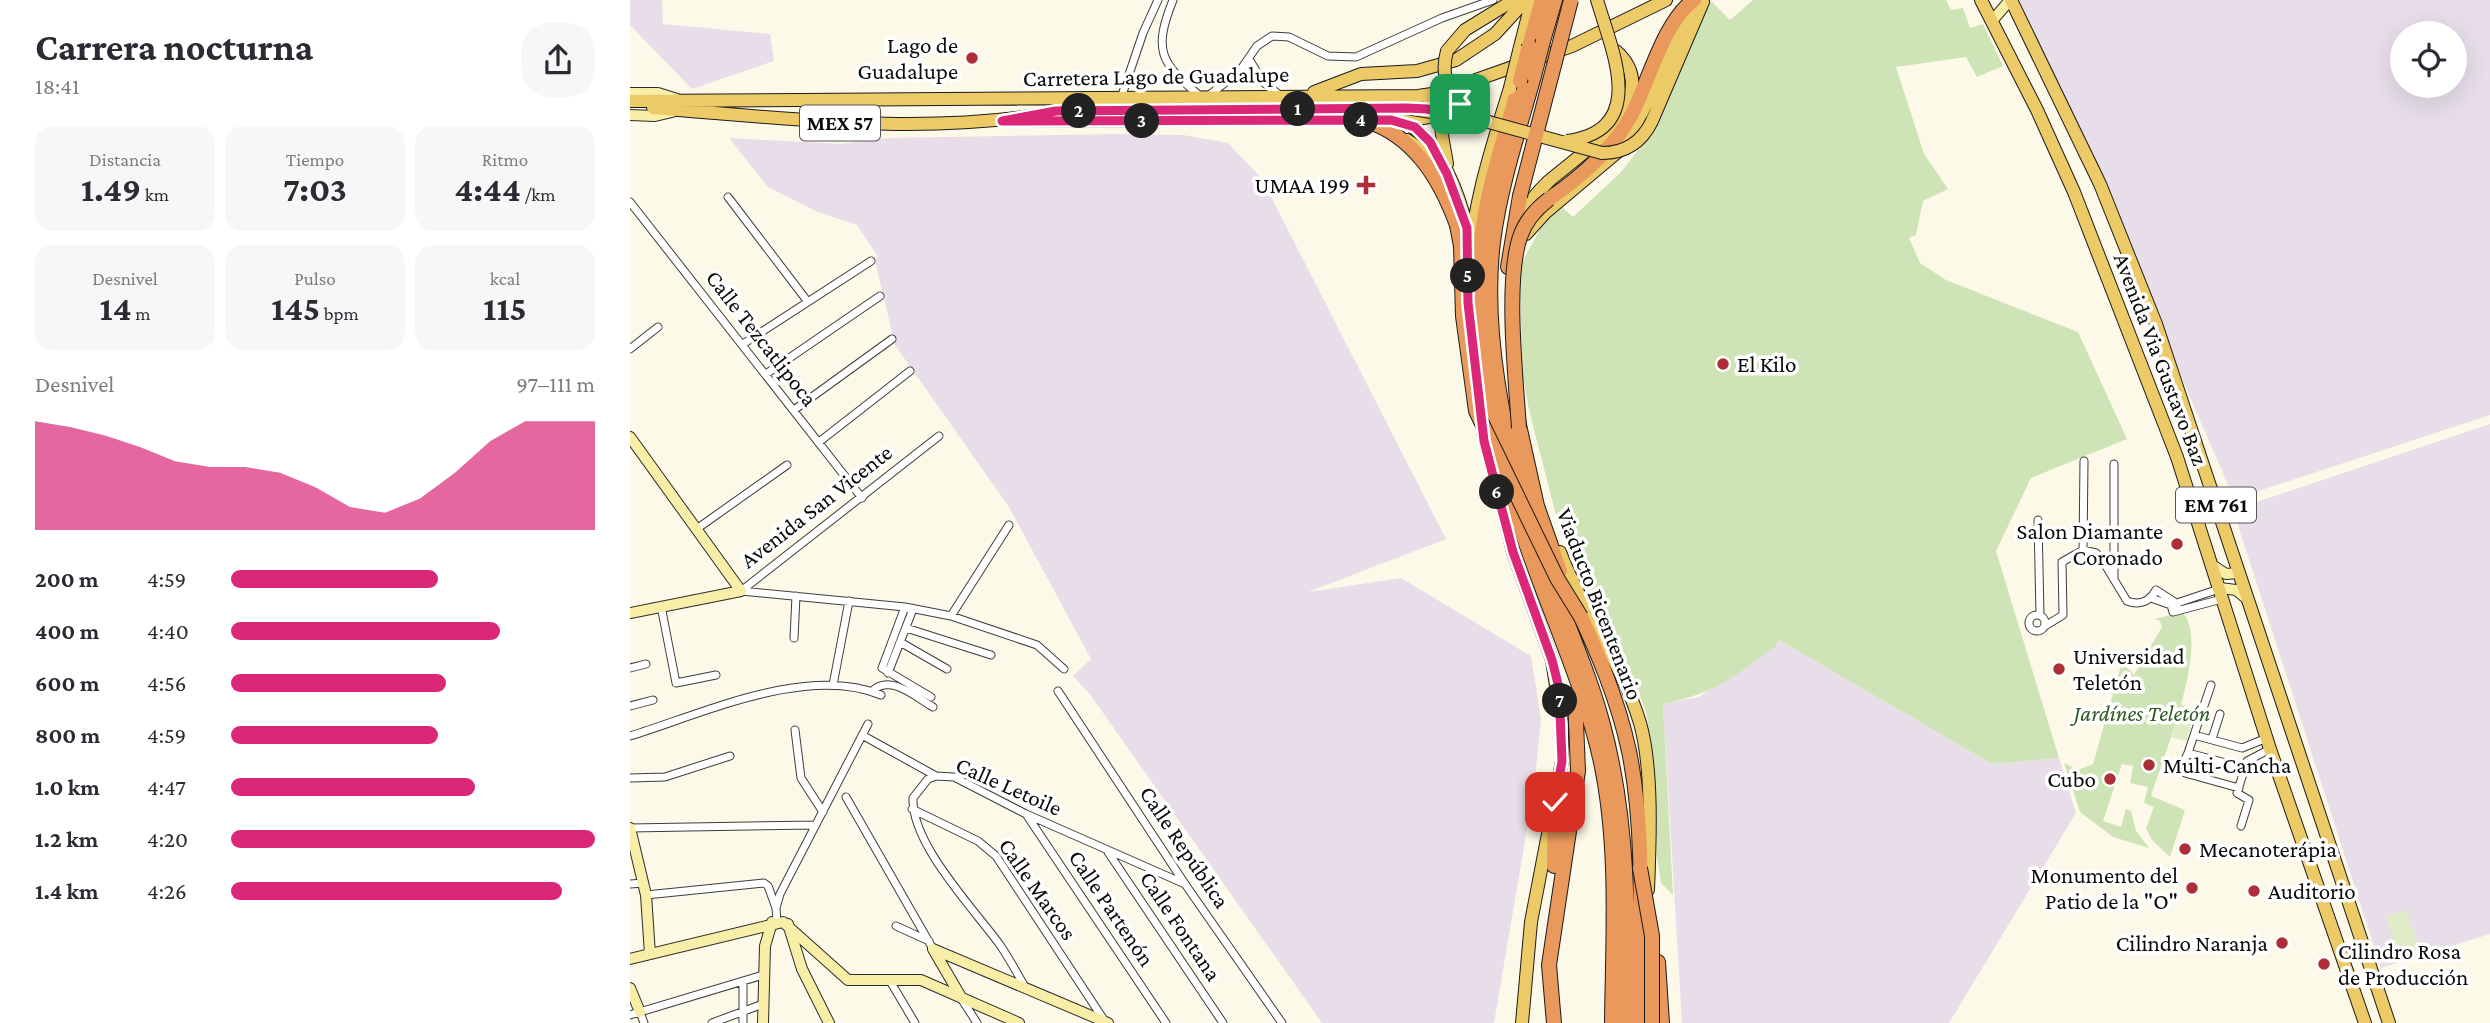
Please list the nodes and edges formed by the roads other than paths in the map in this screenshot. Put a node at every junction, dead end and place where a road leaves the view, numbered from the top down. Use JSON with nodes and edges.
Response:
{"nodes":[{"id":1,"x":1158,"y":0,"type":"edge"},
{"id":2,"x":1173,"y":0,"type":"edge"},
{"id":3,"x":1493,"y":0,"type":"edge"},
{"id":4,"x":1514,"y":0,"type":"edge"},
{"id":5,"x":1526,"y":0,"type":"edge"},
{"id":6,"x":1532,"y":0,"type":"edge"},
{"id":7,"x":1542,"y":0,"type":"edge"},
{"id":8,"x":1555,"y":0,"type":"edge"},
{"id":9,"x":1571,"y":0,"type":"edge"},
{"id":10,"x":1576,"y":0,"type":"edge"},
{"id":11,"x":1597,"y":0,"type":"edge"},
{"id":12,"x":1666,"y":0,"type":"edge"},
{"id":13,"x":1696,"y":0,"type":"edge"},
{"id":14,"x":1704,"y":0,"type":"edge"},
{"id":15,"x":1981,"y":0,"type":"edge"},
{"id":16,"x":2010,"y":0,"type":"edge"},
{"id":17,"x":1992,"y":21,"type":"junction"},
{"id":18,"x":1569,"y":40,"type":"junction"},
{"id":19,"x":1530,"y":46,"type":"junction"},
{"id":20,"x":1616,"y":51,"type":"junction"},
{"id":21,"x":1250,"y":60,"type":"junction"},
{"id":22,"x":1466,"y":83,"type":"junction"},
{"id":23,"x":1515,"y":85,"type":"junction"},
{"id":24,"x":630,"y":93,"type":"edge"},
{"id":25,"x":1307,"y":95,"type":"junction"},
{"id":26,"x":1423,"y":95,"type":"junction"},
{"id":27,"x":1204,"y":96,"type":"junction"},
{"id":28,"x":1282,"y":96,"type":"junction"},
{"id":29,"x":1639,"y":97,"type":"junction"},
{"id":30,"x":1121,"y":98,"type":"junction"},
{"id":31,"x":630,"y":101,"type":"edge"},
{"id":32,"x":679,"y":105,"type":"junction"},
{"id":33,"x":630,"y":107,"type":"edge"},
{"id":34,"x":630,"y":115,"type":"edge"},
{"id":35,"x":1364,"y":120,"type":"junction"},
{"id":36,"x":1391,"y":120,"type":"junction"},
{"id":37,"x":1002,"y":121,"type":"junction"},
{"id":38,"x":1485,"y":121,"type":"junction"},
{"id":39,"x":1403,"y":138,"type":"junction"},
{"id":40,"x":1559,"y":141,"type":"junction"},
{"id":41,"x":1432,"y":161,"type":"junction"},
{"id":42,"x":1447,"y":174,"type":"junction"},
{"id":43,"x":1440,"y":188,"type":"junction"},
{"id":44,"x":728,"y":197,"type":"dead end"},
{"id":45,"x":630,"y":202,"type":"edge"},
{"id":46,"x":1518,"y":219,"type":"junction"},
{"id":47,"x":1464,"y":231,"type":"junction"},
{"id":48,"x":1513,"y":255,"type":"junction"},
{"id":49,"x":871,"y":261,"type":"dead end"},
{"id":50,"x":880,"y":296,"type":"dead end"},
{"id":51,"x":808,"y":302,"type":"junction"},
{"id":52,"x":658,"y":327,"type":"dead end"},
{"id":53,"x":892,"y":339,"type":"dead end"},
{"id":54,"x":743,"y":344,"type":"junction"},
{"id":55,"x":630,"y":349,"type":"edge"},
{"id":56,"x":910,"y":371,"type":"dead end"},
{"id":57,"x":766,"y":374,"type":"junction"},
{"id":58,"x":794,"y":410,"type":"junction"},
{"id":59,"x":1519,"y":428,"type":"junction"},
{"id":60,"x":939,"y":436,"type":"dead end"},
{"id":61,"x":630,"y":437,"type":"edge"},
{"id":62,"x":819,"y":442,"type":"junction"},
{"id":63,"x":2084,"y":461,"type":"dead end"},
{"id":64,"x":2114,"y":464,"type":"dead end"},
{"id":65,"x":787,"y":465,"type":"dead end"},
{"id":66,"x":862,"y":498,"type":"junction"},
{"id":67,"x":2038,"y":520,"type":"dead end"},
{"id":68,"x":1009,"y":525,"type":"dead end"},
{"id":69,"x":698,"y":528,"type":"junction"},
{"id":70,"x":2083,"y":550,"type":"junction"},
{"id":71,"x":2212,"y":565,"type":"junction"},
{"id":72,"x":2238,"y":573,"type":"junction"},
{"id":73,"x":2114,"y":580,"type":"junction"},
{"id":74,"x":741,"y":591,"type":"junction"},
{"id":75,"x":2221,"y":593,"type":"junction"},
{"id":76,"x":796,"y":596,"type":"junction"},
{"id":77,"x":2151,"y":598,"type":"junction"},
{"id":78,"x":2248,"y":600,"type":"junction"},
{"id":79,"x":849,"y":601,"type":"junction"},
{"id":80,"x":661,"y":606,"type":"junction"},
{"id":81,"x":2175,"y":606,"type":"junction"},
{"id":82,"x":909,"y":608,"type":"junction"},
{"id":83,"x":630,"y":613,"type":"edge"},
{"id":84,"x":2040,"y":615,"type":"junction"},
{"id":85,"x":951,"y":616,"type":"junction"},
{"id":86,"x":1581,"y":617,"type":"junction"},
{"id":87,"x":2045,"y":626,"type":"junction"},
{"id":88,"x":906,"y":628,"type":"junction"},
{"id":89,"x":794,"y":638,"type":"dead end"},
{"id":90,"x":900,"y":642,"type":"junction"},
{"id":91,"x":991,"y":655,"type":"dead end"},
{"id":92,"x":646,"y":664,"type":"dead end"},
{"id":93,"x":630,"y":668,"type":"edge"},
{"id":94,"x":1572,"y":668,"type":"junction"},
{"id":95,"x":947,"y":669,"type":"dead end"},
{"id":96,"x":1063,"y":669,"type":"dead end"},
{"id":97,"x":885,"y":670,"type":"junction"},
{"id":98,"x":716,"y":675,"type":"dead end"},
{"id":99,"x":833,"y":685,"type":"junction"},
{"id":100,"x":2211,"y":685,"type":"dead end"},
{"id":101,"x":872,"y":691,"type":"junction"},
{"id":102,"x":1058,"y":691,"type":"dead end"},
{"id":103,"x":881,"y":695,"type":"dead end"},
{"id":104,"x":931,"y":697,"type":"dead end"},
{"id":105,"x":653,"y":700,"type":"dead end"},
{"id":106,"x":630,"y":706,"type":"edge"},
{"id":107,"x":933,"y":707,"type":"dead end"},
{"id":108,"x":2220,"y":714,"type":"dead end"},
{"id":109,"x":868,"y":724,"type":"dead end"},
{"id":110,"x":795,"y":730,"type":"dead end"},
{"id":111,"x":862,"y":735,"type":"junction"},
{"id":112,"x":2194,"y":735,"type":"junction"},
{"id":113,"x":630,"y":736,"type":"edge"},
{"id":114,"x":2212,"y":739,"type":"junction"},
{"id":115,"x":2268,"y":744,"type":"junction"},
{"id":116,"x":2188,"y":753,"type":"junction"},
{"id":117,"x":730,"y":756,"type":"dead end"},
{"id":118,"x":2245,"y":768,"type":"junction"},
{"id":119,"x":936,"y":776,"type":"junction"},
{"id":120,"x":630,"y":778,"type":"edge"},
{"id":121,"x":2239,"y":788,"type":"junction"},
{"id":122,"x":846,"y":797,"type":"dead end"},
{"id":123,"x":1555,"y":802,"type":"junction"},
{"id":124,"x":912,"y":809,"type":"junction"},
{"id":125,"x":823,"y":812,"type":"junction"},
{"id":126,"x":1026,"y":814,"type":"junction"},
{"id":127,"x":816,"y":825,"type":"junction"},
{"id":128,"x":2242,"y":827,"type":"dead end"},
{"id":129,"x":630,"y":828,"type":"edge"},
{"id":130,"x":1107,"y":850,"type":"junction"},
{"id":131,"x":1640,"y":868,"type":"junction"},
{"id":132,"x":644,"y":883,"type":"junction"},
{"id":133,"x":630,"y":884,"type":"edge"},
{"id":134,"x":1185,"y":884,"type":"junction"},
{"id":135,"x":1648,"y":884,"type":"junction"},
{"id":136,"x":646,"y":895,"type":"junction"},
{"id":137,"x":776,"y":908,"type":"junction"},
{"id":138,"x":780,"y":922,"type":"junction"},
{"id":139,"x":896,"y":926,"type":"dead end"},
{"id":140,"x":752,"y":927,"type":"junction"},
{"id":141,"x":931,"y":945,"type":"junction"},
{"id":142,"x":765,"y":946,"type":"junction"},
{"id":143,"x":650,"y":954,"type":"junction"},
{"id":144,"x":630,"y":960,"type":"edge"},
{"id":145,"x":1549,"y":965,"type":"junction"},
{"id":146,"x":764,"y":975,"type":"junction"},
{"id":147,"x":743,"y":981,"type":"junction"},
{"id":148,"x":890,"y":981,"type":"junction"},
{"id":149,"x":1025,"y":987,"type":"junction"},
{"id":150,"x":630,"y":988,"type":"edge"},
{"id":151,"x":961,"y":997,"type":"junction"},
{"id":152,"x":1524,"y":999,"type":"junction"},
{"id":153,"x":763,"y":1004,"type":"junction"},
{"id":154,"x":743,"y":1010,"type":"junction"},
{"id":155,"x":635,"y":1013,"type":"edge"},
{"id":156,"x":1106,"y":1022,"type":"edge"},
{"id":157,"x":644,"y":1023,"type":"edge"},
{"id":158,"x":712,"y":1023,"type":"edge"},
{"id":159,"x":743,"y":1023,"type":"edge"},
{"id":160,"x":763,"y":1023,"type":"edge"},
{"id":161,"x":829,"y":1023,"type":"edge"},
{"id":162,"x":915,"y":1023,"type":"edge"},
{"id":163,"x":977,"y":1023,"type":"edge"},
{"id":164,"x":1019,"y":1023,"type":"edge"},
{"id":165,"x":1166,"y":1023,"type":"edge"},
{"id":166,"x":1223,"y":1023,"type":"edge"},
{"id":167,"x":1282,"y":1023,"type":"edge"},
{"id":168,"x":1513,"y":1023,"type":"edge"},
{"id":169,"x":1522,"y":1023,"type":"edge"},
{"id":170,"x":1554,"y":1023,"type":"edge"},
{"id":171,"x":1612,"y":1023,"type":"edge"},
{"id":172,"x":1625,"y":1023,"type":"edge"},
{"id":173,"x":1640,"y":1023,"type":"edge"},
{"id":174,"x":1652,"y":1023,"type":"edge"},
{"id":175,"x":1662,"y":1023,"type":"edge"},
{"id":176,"x":2365,"y":1023,"type":"edge"},
{"id":177,"x":2389,"y":1023,"type":"edge"}],
"edges":[{"from":1,"to":30,"type":"street"},
{"from":2,"to":27,"type":"street"},
{"from":3,"to":21,"type":"street"},
{"from":4,"to":38,"type":"main road","bridge":true},
{"from":5,"to":25,"type":"main road"},
{"from":6,"to":19,"type":"main road"},
{"from":7,"to":19,"type":"highway"},
{"from":8,"to":19,"type":"highway"},
{"from":9,"to":59,"type":"highway","name":"Viaducto Bicentenario","bridge":true},
{"from":10,"to":18,"type":"main road"},
{"from":11,"to":40,"type":"main road","bridge":true},
{"from":12,"to":18,"type":"main road","name":"Carretera Lago de Guadalupe"},
{"from":13,"to":29,"type":"highway"},
{"from":13,"to":48,"type":"main road"},
{"from":14,"to":40,"type":"main road","name":"Carretera Lago de Guadalupe","bridge":true},
{"from":15,"to":17,"type":"main road","name":"Avenida Via Gustavo Baz"},
{"from":16,"to":17,"type":"street"},
{"from":16,"to":72,"type":"main road","name":"Avenida Via Gustavo Baz","number":"EM 761"},
{"from":17,"to":71,"type":"main road","name":"Avenida Via Gustavo Baz","number":"EM 761"},
{"from":18,"to":20,"type":"main road"},
{"from":18,"to":22,"type":"main road","name":"Carretera Lago de Guadalupe"},
{"from":18,"to":46,"type":"main road","bridge":true},
{"from":19,"to":23,"type":"highway","bridge":true},
{"from":19,"to":172,"type":"highway","bridge":true},
{"from":20,"to":29,"type":"main road"},
{"from":20,"to":46,"type":"main road"},
{"from":21,"to":27,"type":"street"},
{"from":21,"to":28,"type":"street"},
{"from":22,"to":26,"type":"main road","name":"Carretera Lago de Guadalupe"},
{"from":22,"to":42,"type":"main road"},
{"from":23,"to":47,"type":"main road"},
{"from":23,"to":94,"type":"highway"},
{"from":24,"to":32,"type":"street","name":"Carretera Lago de Guadalupe","number":"MEX 57"},
{"from":25,"to":26,"type":"main road","name":"Carretera Lago de Guadalupe"},
{"from":25,"to":28,"type":"main road","name":"Carretera Lago de Guadalupe","number":"MEX 57"},
{"from":26,"to":36,"type":"main road"},
{"from":27,"to":28,"type":"main road","name":"Carretera Lago de Guadalupe","number":"MEX 57"},
{"from":27,"to":30,"type":"main road","name":"Carretera Lago de Guadalupe","number":"MEX 57"},
{"from":29,"to":59,"type":"highway","bridge":true},
{"from":30,"to":32,"type":"main road","name":"Carretera Lago de Guadalupe","number":"MEX 57"},
{"from":31,"to":32,"type":"main road"},
{"from":32,"to":33,"type":"main road"},
{"from":32,"to":34,"type":"street","name":"Carretera Lago de Guadalupe","number":"MEX 57"},
{"from":32,"to":37,"type":"main road","name":"Carretera Lago de Guadalupe","number":"MEX 57"},
{"from":35,"to":36,"type":"main road"},
{"from":35,"to":37,"type":"main road"},
{"from":35,"to":39,"type":"highway"},
{"from":36,"to":42,"type":"main road"},
{"from":37,"to":38,"type":"main road","name":"Carretera Lago de Guadalupe","number":"MEX 57","bridge":true},
{"from":38,"to":40,"type":"main road","name":"Carretera Lago de Guadalupe","number":"MEX 57","bridge":true},
{"from":39,"to":41,"type":"main road"},
{"from":39,"to":43,"type":"highway"},
{"from":41,"to":43,"type":"highway"},
{"from":41,"to":47,"type":"main road"},
{"from":42,"to":47,"type":"main road"},
{"from":43,"to":47,"type":"highway"},
{"from":44,"to":51,"type":"street"},
{"from":45,"to":54,"type":"street","name":"Calle Tezcatlipoca"},
{"from":46,"to":48,"type":"main road"},
{"from":47,"to":86,"type":"highway","bridge":true},
{"from":47,"to":123,"type":"main road"},
{"from":48,"to":135,"type":"main road"},
{"from":49,"to":51,"type":"street"},
{"from":50,"to":57,"type":"street"},
{"from":51,"to":54,"type":"street"},
{"from":52,"to":55,"type":"street"},
{"from":53,"to":58,"type":"street"},
{"from":54,"to":57,"type":"street","name":"Calle Tezcatlipoca"},
{"from":56,"to":62,"type":"street"},
{"from":57,"to":58,"type":"street","name":"Calle Tezcatlipoca"},
{"from":58,"to":62,"type":"street","name":"Calle Tezcatlipoca"},
{"from":59,"to":86,"type":"highway","name":"Viaducto Bicentenario","bridge":true},
{"from":60,"to":66,"type":"street","name":"Avenida San Vicente"},
{"from":61,"to":69,"type":"street"},
{"from":62,"to":66,"type":"street","name":"Calle Tezcatlipoca"},
{"from":63,"to":70,"type":"street"},
{"from":64,"to":73,"type":"street"},
{"from":65,"to":69,"type":"street"},
{"from":66,"to":74,"type":"street","name":"Avenida San Vicente"},
{"from":67,"to":84,"type":"street"},
{"from":68,"to":85,"type":"street"},
{"from":69,"to":74,"type":"street"},
{"from":70,"to":73,"type":"street"},
{"from":70,"to":87,"type":"street"},
{"from":71,"to":72,"type":"street"},
{"from":71,"to":75,"type":"main road","name":"Avenida Via Gustavo Baz","number":"EM 761"},
{"from":72,"to":78,"type":"main road","name":"Avenida Via Gustavo Baz","number":"EM 761"},
{"from":73,"to":77,"type":"street"},
{"from":74,"to":76,"type":"street"},
{"from":74,"to":80,"type":"street","name":"Avenida San Vicente"},
{"from":75,"to":78,"type":"street"},
{"from":75,"to":81,"type":"street"},
{"from":75,"to":115,"type":"main road","name":"Avenida Via Gustavo Baz","number":"EM 761"},
{"from":76,"to":79,"type":"street"},
{"from":76,"to":89,"type":"street"},
{"from":77,"to":81,"type":"street"},
{"from":77,"to":81,"type":"street"},
{"from":78,"to":177,"type":"main road","name":"Avenida Via Gustavo Baz","number":"EM 761"},
{"from":79,"to":82,"type":"street"},
{"from":79,"to":99,"type":"street"},
{"from":80,"to":83,"type":"street","name":"Avenida San Vicente"},
{"from":80,"to":98,"type":"street"},
{"from":82,"to":85,"type":"street"},
{"from":82,"to":88,"type":"street"},
{"from":82,"to":97,"type":"street"},
{"from":84,"to":87,"type":"street"},
{"from":84,"to":87,"type":"street"},
{"from":85,"to":96,"type":"street"},
{"from":86,"to":131,"type":"highway","name":"Viaducto Bicentenario"},
{"from":88,"to":90,"type":"street"},
{"from":88,"to":91,"type":"street"},
{"from":90,"to":95,"type":"street"},
{"from":90,"to":97,"type":"street"},
{"from":92,"to":93,"type":"street"},
{"from":94,"to":145,"type":"highway"},
{"from":94,"to":171,"type":"highway"},
{"from":97,"to":104,"type":"street"},
{"from":99,"to":101,"type":"street"},
{"from":99,"to":113,"type":"street"},
{"from":100,"to":112,"type":"street"},
{"from":101,"to":103,"type":"street"},
{"from":101,"to":107,"type":"street"},
{"from":102,"to":134,"type":"street","name":"Calle República"},
{"from":105,"to":106,"type":"street"},
{"from":108,"to":114,"type":"street"},
{"from":109,"to":111,"type":"street"},
{"from":110,"to":125,"type":"street"},
{"from":111,"to":119,"type":"street"},
{"from":111,"to":125,"type":"street"},
{"from":112,"to":114,"type":"street"},
{"from":112,"to":116,"type":"street"},
{"from":114,"to":115,"type":"street"},
{"from":115,"to":118,"type":"street"},
{"from":115,"to":176,"type":"main road","name":"Avenida Via Gustavo Baz","number":"EM 761"},
{"from":116,"to":118,"type":"street"},
{"from":116,"to":121,"type":"street"},
{"from":117,"to":120,"type":"street"},
{"from":118,"to":121,"type":"street"},
{"from":119,"to":124,"type":"street","name":"Calle Letoile"},
{"from":119,"to":126,"type":"street","name":"Calle Letoile"},
{"from":121,"to":128,"type":"street"},
{"from":122,"to":141,"type":"street"},
{"from":123,"to":145,"type":"highway"},
{"from":123,"to":152,"type":"main road"},
{"from":124,"to":149,"type":"street"},
{"from":124,"to":156,"type":"street","name":"Calle Marcos"},
{"from":125,"to":127,"type":"street"},
{"from":126,"to":130,"type":"street","name":"Calle Letoile"},
{"from":126,"to":165,"type":"street","name":"Calle Partenón"},
{"from":127,"to":129,"type":"street"},
{"from":127,"to":137,"type":"street"},
{"from":129,"to":132,"type":"street"},
{"from":130,"to":134,"type":"street","name":"Calle Letoile"},
{"from":130,"to":166,"type":"street","name":"Calle Fontana"},
{"from":131,"to":173,"type":"highway","name":"Viaducto Bicentenario","bridge":true},
{"from":131,"to":174,"type":"highway","bridge":true},
{"from":132,"to":133,"type":"street"},
{"from":132,"to":136,"type":"street"},
{"from":134,"to":167,"type":"street","name":"Calle República"},
{"from":135,"to":173,"type":"main road"},
{"from":135,"to":175,"type":"highway"},
{"from":136,"to":137,"type":"street"},
{"from":136,"to":143,"type":"street"},
{"from":137,"to":138,"type":"street"},
{"from":138,"to":140,"type":"street"},
{"from":138,"to":142,"type":"street"},
{"from":138,"to":148,"type":"street"},
{"from":138,"to":161,"type":"street"},
{"from":139,"to":141,"type":"street"},
{"from":140,"to":142,"type":"street"},
{"from":140,"to":143,"type":"street"},
{"from":141,"to":149,"type":"street"},
{"from":141,"to":151,"type":"street"},
{"from":142,"to":146,"type":"street"},
{"from":143,"to":144,"type":"street"},
{"from":145,"to":170,"type":"highway"},
{"from":146,"to":147,"type":"street"},
{"from":146,"to":153,"type":"street"},
{"from":147,"to":154,"type":"street"},
{"from":147,"to":155,"type":"street"},
{"from":148,"to":151,"type":"street"},
{"from":148,"to":162,"type":"street"},
{"from":149,"to":156,"type":"street"},
{"from":150,"to":155,"type":"street"},
{"from":151,"to":163,"type":"street"},
{"from":151,"to":164,"type":"street"},
{"from":152,"to":168,"type":"main road"},
{"from":152,"to":169,"type":"main road"},
{"from":153,"to":154,"type":"street"},
{"from":153,"to":160,"type":"street"},
{"from":154,"to":158,"type":"street"},
{"from":154,"to":159,"type":"street"},
{"from":155,"to":157,"type":"street"}]}
